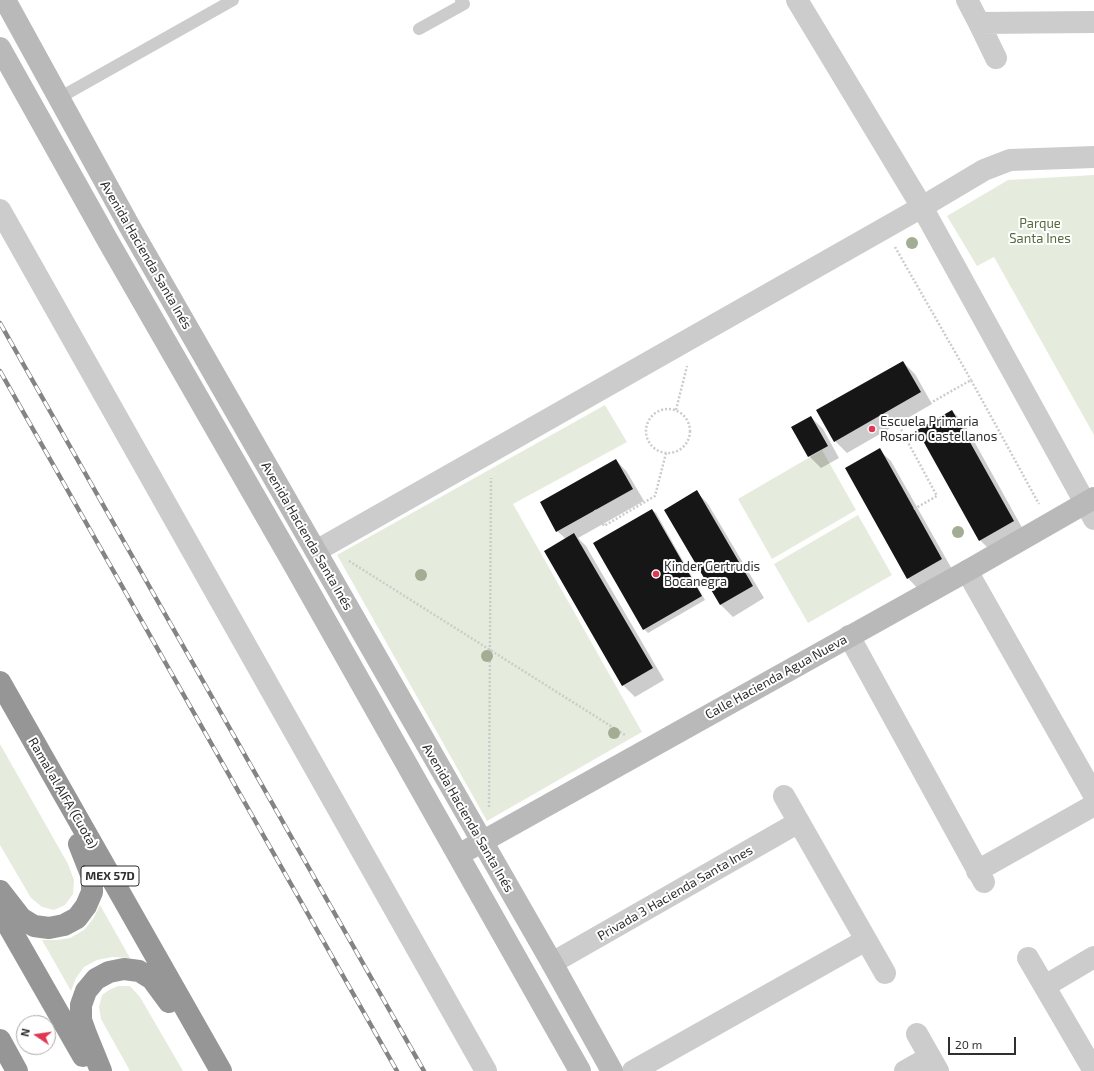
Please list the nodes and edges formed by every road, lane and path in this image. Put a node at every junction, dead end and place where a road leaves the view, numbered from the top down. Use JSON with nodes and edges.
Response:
{"nodes":[{"id":1,"x":5,"y":0,"type":"edge"},
{"id":2,"x":233,"y":0,"type":"edge"},
{"id":3,"x":462,"y":0,"type":"edge"},
{"id":4,"x":797,"y":0,"type":"edge"},
{"id":5,"x":967,"y":0,"type":"edge"},
{"id":6,"x":1094,"y":22,"type":"edge"},
{"id":7,"x":980,"y":23,"type":"junction"},
{"id":8,"x":419,"y":29,"type":"dead end"},
{"id":9,"x":0,"y":48,"type":"edge"},
{"id":10,"x":996,"y":58,"type":"dead end"},
{"id":11,"x":59,"y":98,"type":"junction"},
{"id":12,"x":1094,"y":157,"type":"edge"},
{"id":13,"x":922,"y":208,"type":"junction"},
{"id":14,"x":0,"y":210,"type":"edge"},
{"id":15,"x":892,"y":243,"type":"dead end"},
{"id":16,"x":682,"y":366,"type":"dead end"},
{"id":17,"x":971,"y":380,"type":"junction"},
{"id":18,"x":676,"y":410,"type":"junction"},
{"id":19,"x":666,"y":453,"type":"junction"},
{"id":20,"x":492,"y":473,"type":"dead end"},
{"id":21,"x":1091,"y":507,"type":"edge"},
{"id":22,"x":914,"y":509,"type":"dead end"},
{"id":23,"x":595,"y":510,"type":"dead end"},
{"id":24,"x":1050,"y":524,"type":"junction"},
{"id":25,"x":325,"y":546,"type":"junction"},
{"id":26,"x":967,"y":571,"type":"junction"},
{"id":27,"x":849,"y":636,"type":"junction"},
{"id":28,"x":490,"y":650,"type":"junction"},
{"id":29,"x":0,"y":682,"type":"edge"},
{"id":30,"x":637,"y":754,"type":"junction"},
{"id":31,"x":43,"y":757,"type":"junction"},
{"id":32,"x":1094,"y":795,"type":"edge"},
{"id":33,"x":784,"y":796,"type":"dead end"},
{"id":34,"x":1094,"y":805,"type":"edge"},
{"id":35,"x":799,"y":822,"type":"junction"},
{"id":36,"x":488,"y":838,"type":"junction"},
{"id":37,"x":458,"y":856,"type":"junction"},
{"id":38,"x":0,"y":891,"type":"edge"},
{"id":39,"x":0,"y":911,"type":"edge"},
{"id":40,"x":866,"y":940,"type":"junction"},
{"id":41,"x":1094,"y":957,"type":"edge"},
{"id":42,"x":1028,"y":958,"type":"dead end"},
{"id":43,"x":552,"y":963,"type":"junction"},
{"id":44,"x":885,"y":973,"type":"dead end"},
{"id":45,"x":1045,"y":986,"type":"junction"},
{"id":46,"x":917,"y":1034,"type":"dead end"},
{"id":47,"x":0,"y":1040,"type":"edge"},
{"id":48,"x":934,"y":1064,"type":"edge"},
{"id":49,"x":18,"y":1071,"type":"edge"},
{"id":50,"x":92,"y":1071,"type":"edge"},
{"id":51,"x":101,"y":1071,"type":"edge"},
{"id":52,"x":220,"y":1071,"type":"edge"},
{"id":53,"x":486,"y":1071,"type":"edge"},
{"id":54,"x":580,"y":1071,"type":"edge"},
{"id":55,"x":612,"y":1071,"type":"edge"},
{"id":56,"x":633,"y":1071,"type":"edge"},
{"id":57,"x":905,"y":1071,"type":"edge"},
{"id":58,"x":1094,"y":1071,"type":"edge"}],
"edges":[{"from":1,"to":11,"type":"main road","name":"Avenida Hacienda Santa Inés"},
{"from":2,"to":11,"type":"lane"},
{"from":3,"to":8,"type":"lane"},
{"from":4,"to":13,"type":"street"},
{"from":5,"to":7,"type":"street"},
{"from":6,"to":7,"type":"street"},
{"from":7,"to":10,"type":"street"},
{"from":9,"to":37,"type":"main road","name":"Avenida Hacienda Santa Inés"},
{"from":11,"to":25,"type":"main road","name":"Avenida Hacienda Santa Inés"},
{"from":12,"to":13,"type":"street"},
{"from":13,"to":21,"type":"street"},
{"from":13,"to":25,"type":"street"},
{"from":14,"to":53,"type":"street"},
{"from":15,"to":17,"type":"path"},
{"from":16,"to":18,"type":"path"},
{"from":17,"to":22,"type":"path"},
{"from":17,"to":24,"type":"path"},
{"from":18,"to":19,"type":"path"},
{"from":18,"to":19,"type":"path"},
{"from":19,"to":23,"type":"path"},
{"from":20,"to":28,"type":"path"},
{"from":21,"to":24,"type":"main road","name":"Calle Hacienda Agua Nueva"},
{"from":24,"to":26,"type":"main road","name":"Calle Hacienda Agua Nueva"},
{"from":25,"to":28,"type":"path"},
{"from":25,"to":36,"type":"main road","name":"Avenida Hacienda Santa Inés"},
{"from":26,"to":27,"type":"main road","name":"Calle Hacienda Agua Nueva"},
{"from":26,"to":32,"type":"street"},
{"from":27,"to":30,"type":"main road","name":"Calle Hacienda Agua Nueva"},
{"from":27,"to":34,"type":"street"},
{"from":28,"to":30,"type":"path"},
{"from":28,"to":36,"type":"path"},
{"from":29,"to":31,"type":"highway","name":"Ramal al AIFA (Cuota)","number":"MEX 57D"},
{"from":30,"to":36,"type":"main road","name":"Calle Hacienda Agua Nueva"},
{"from":31,"to":38,"type":"highway"},
{"from":31,"to":52,"type":"highway","name":"Ramal al AIFA (Cuota)","number":"MEX 57D"},
{"from":33,"to":35,"type":"street"},
{"from":35,"to":40,"type":"street"},
{"from":35,"to":43,"type":"street","name":"Privada 3 Hacienda Santa Ines"},
{"from":36,"to":37,"type":"main road","name":"Calle Hacienda Agua Nueva"},
{"from":36,"to":43,"type":"main road","name":"Avenida Hacienda Santa Inés"},
{"from":37,"to":54,"type":"main road","name":"Avenida Hacienda Santa Inés"},
{"from":39,"to":50,"type":"highway"},
{"from":40,"to":44,"type":"street"},
{"from":40,"to":56,"type":"street"},
{"from":41,"to":45,"type":"street"},
{"from":42,"to":45,"type":"street"},
{"from":43,"to":55,"type":"main road","name":"Avenida Hacienda Santa Inés"},
{"from":45,"to":58,"type":"street"},
{"from":46,"to":48,"type":"street"},
{"from":47,"to":49,"type":"highway"},
{"from":48,"to":57,"type":"street"},
{"from":51,"to":52,"type":"highway"}]}
